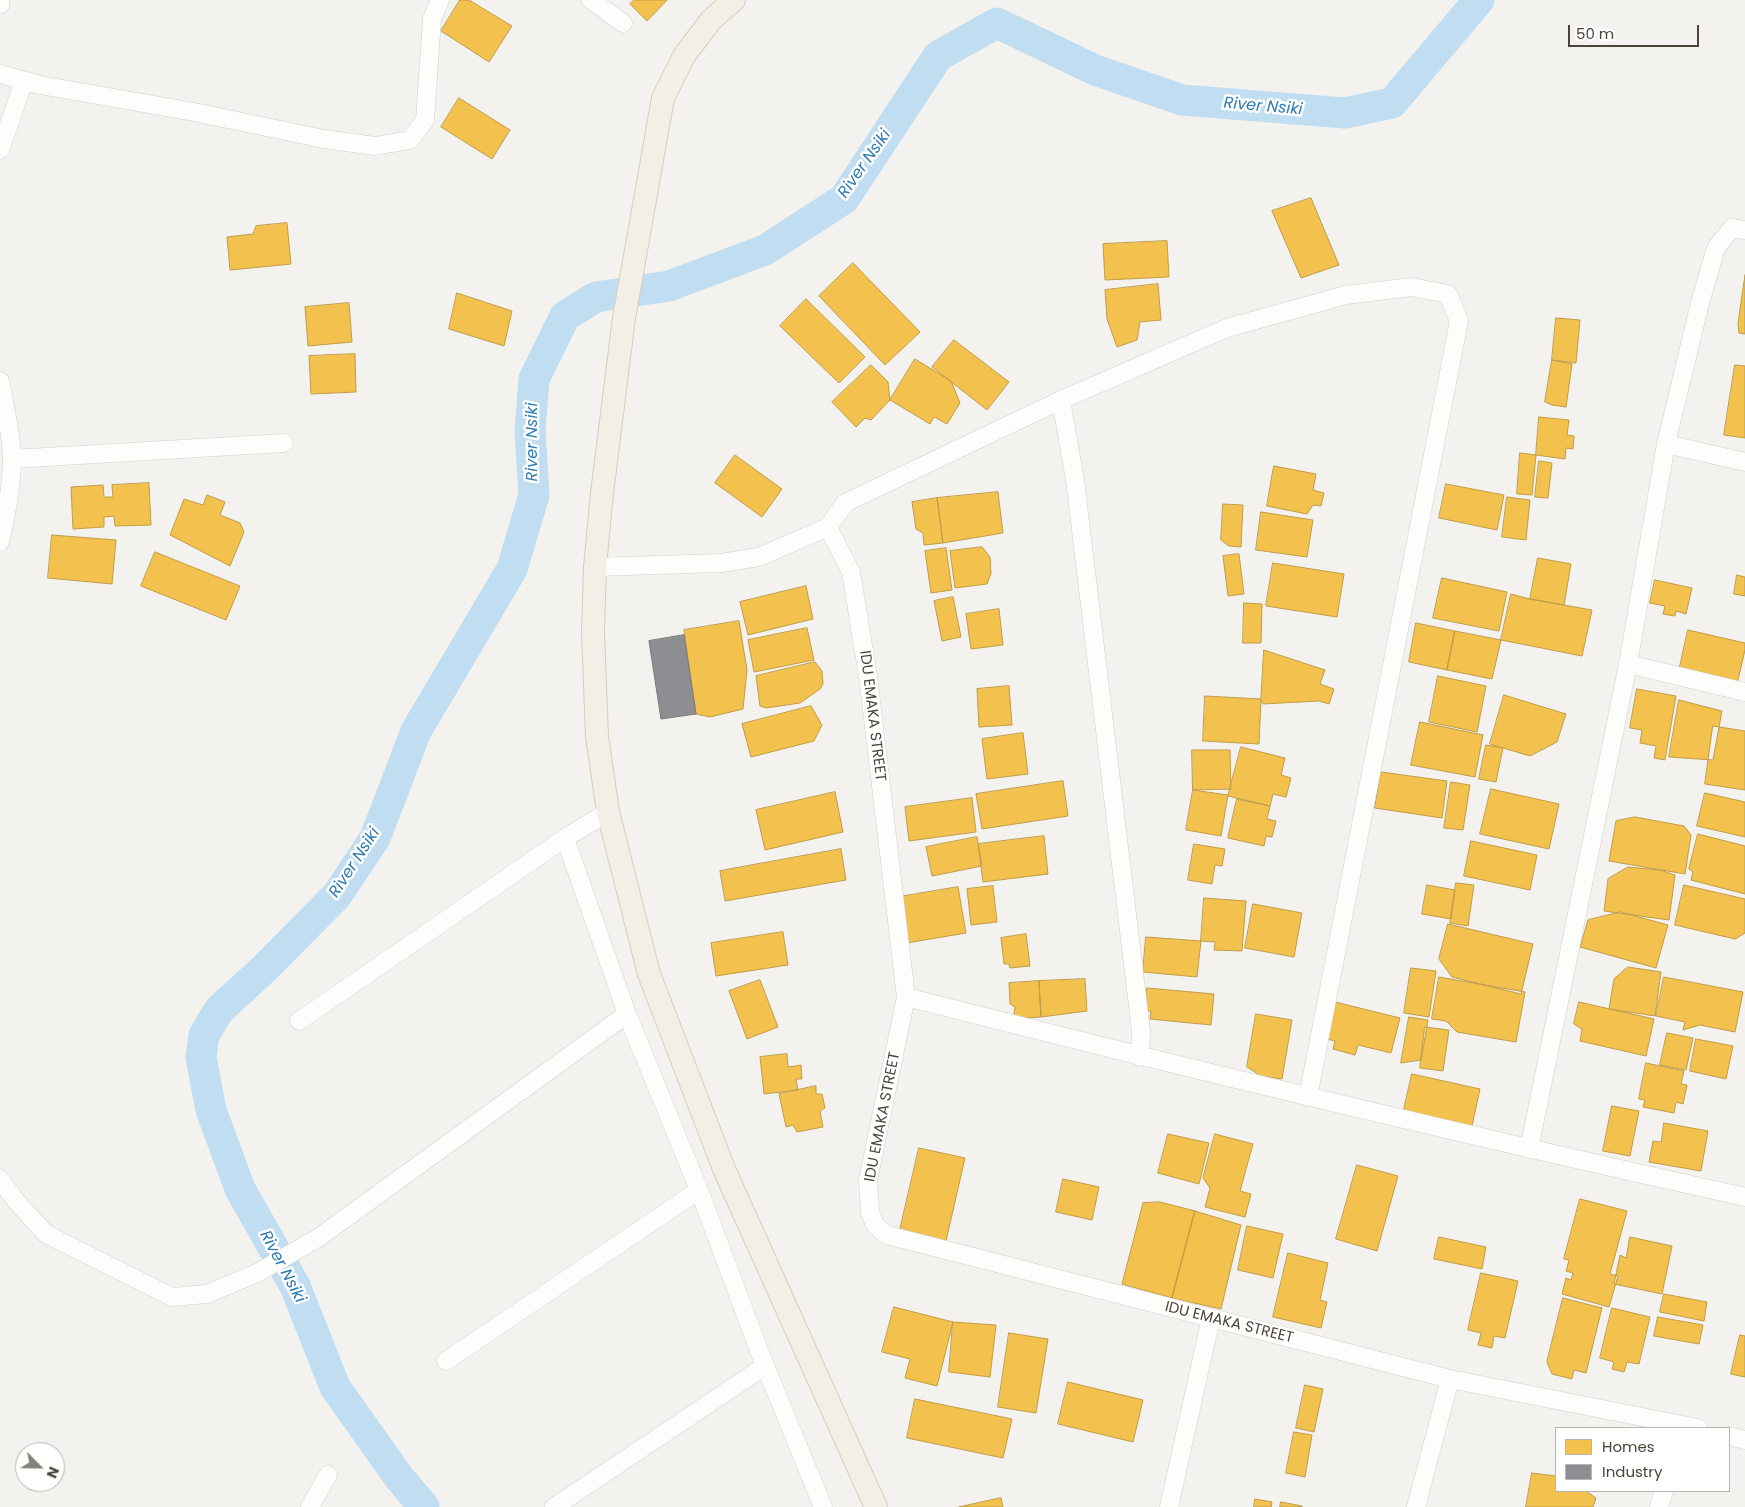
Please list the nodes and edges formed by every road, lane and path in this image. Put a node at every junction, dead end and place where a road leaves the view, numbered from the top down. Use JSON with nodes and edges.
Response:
{"nodes":[{"id":1,"x":0,"y":0,"type":"edge"},
{"id":2,"x":440,"y":0,"type":"edge"},
{"id":3,"x":591,"y":0,"type":"edge"},
{"id":4,"x":734,"y":0,"type":"edge"},
{"id":5,"x":0,"y":5,"type":"edge"},
{"id":6,"x":623,"y":23,"type":"dead end"},
{"id":7,"x":0,"y":74,"type":"edge"},
{"id":8,"x":24,"y":81,"type":"junction"},
{"id":9,"x":0,"y":150,"type":"edge"},
{"id":10,"x":1745,"y":230,"type":"edge"},
{"id":11,"x":0,"y":380,"type":"edge"},
{"id":12,"x":1061,"y":400,"type":"junction"},
{"id":13,"x":284,"y":443,"type":"dead end"},
{"id":14,"x":1666,"y":444,"type":"junction"},
{"id":15,"x":12,"y":459,"type":"junction"},
{"id":16,"x":1745,"y":462,"type":"edge"},
{"id":17,"x":828,"y":528,"type":"junction"},
{"id":18,"x":0,"y":542,"type":"edge"},
{"id":19,"x":595,"y":567,"type":"junction"},
{"id":20,"x":1628,"y":664,"type":"junction"},
{"id":21,"x":1745,"y":692,"type":"edge"},
{"id":22,"x":608,"y":812,"type":"junction"},
{"id":23,"x":565,"y":838,"type":"junction"},
{"id":24,"x":906,"y":997,"type":"junction"},
{"id":25,"x":627,"y":1014,"type":"junction"},
{"id":26,"x":299,"y":1021,"type":"dead end"},
{"id":27,"x":1140,"y":1057,"type":"junction"},
{"id":28,"x":1308,"y":1097,"type":"junction"},
{"id":29,"x":1529,"y":1149,"type":"junction"},
{"id":30,"x":0,"y":1178,"type":"edge"},
{"id":31,"x":699,"y":1190,"type":"junction"},
{"id":32,"x":1745,"y":1197,"type":"edge"},
{"id":33,"x":1211,"y":1318,"type":"junction"},
{"id":34,"x":446,"y":1360,"type":"dead end"},
{"id":35,"x":765,"y":1366,"type":"junction"},
{"id":36,"x":1450,"y":1379,"type":"junction"},
{"id":37,"x":1688,"y":1427,"type":"edge"},
{"id":38,"x":1730,"y":1436,"type":"edge"},
{"id":39,"x":1745,"y":1440,"type":"edge"},
{"id":40,"x":328,"y":1475,"type":"dead end"},
{"id":41,"x":1664,"y":1492,"type":"edge"},
{"id":42,"x":310,"y":1507,"type":"edge"},
{"id":43,"x":554,"y":1507,"type":"edge"},
{"id":44,"x":823,"y":1507,"type":"edge"},
{"id":45,"x":876,"y":1507,"type":"edge"},
{"id":46,"x":1169,"y":1507,"type":"edge"},
{"id":47,"x":1416,"y":1507,"type":"edge"},
{"id":48,"x":1659,"y":1507,"type":"edge"}],
"edges":[{"from":1,"to":5,"type":"street"},
{"from":2,"to":8,"type":"street"},
{"from":3,"to":6,"type":"street"},
{"from":4,"to":19,"type":"main road"},
{"from":7,"to":8,"type":"street"},
{"from":8,"to":9,"type":"street"},
{"from":10,"to":14,"type":"street"},
{"from":11,"to":15,"type":"street"},
{"from":12,"to":17,"type":"street"},
{"from":12,"to":27,"type":"street"},
{"from":12,"to":28,"type":"street"},
{"from":13,"to":15,"type":"street"},
{"from":14,"to":16,"type":"street"},
{"from":14,"to":20,"type":"street"},
{"from":15,"to":18,"type":"street"},
{"from":17,"to":19,"type":"street"},
{"from":17,"to":24,"type":"street","name":"IDU EMAKA STREET"},
{"from":19,"to":22,"type":"main road"},
{"from":20,"to":21,"type":"street"},
{"from":20,"to":29,"type":"street"},
{"from":22,"to":23,"type":"street"},
{"from":22,"to":45,"type":"main road"},
{"from":23,"to":25,"type":"street"},
{"from":23,"to":26,"type":"street"},
{"from":24,"to":27,"type":"street"},
{"from":24,"to":33,"type":"street","name":"IDU EMAKA STREET"},
{"from":25,"to":30,"type":"street"},
{"from":25,"to":31,"type":"street"},
{"from":27,"to":28,"type":"street"},
{"from":28,"to":29,"type":"street"},
{"from":29,"to":32,"type":"street"},
{"from":31,"to":34,"type":"street"},
{"from":31,"to":35,"type":"street"},
{"from":33,"to":36,"type":"street","name":"IDU EMAKA STREET"},
{"from":33,"to":46,"type":"street"},
{"from":35,"to":43,"type":"street"},
{"from":35,"to":44,"type":"street"},
{"from":36,"to":37,"type":"street","name":"IDU EMAKA STREET"},
{"from":36,"to":47,"type":"street"},
{"from":38,"to":39,"type":"street"},
{"from":40,"to":42,"type":"street"},
{"from":41,"to":48,"type":"street"}]}
